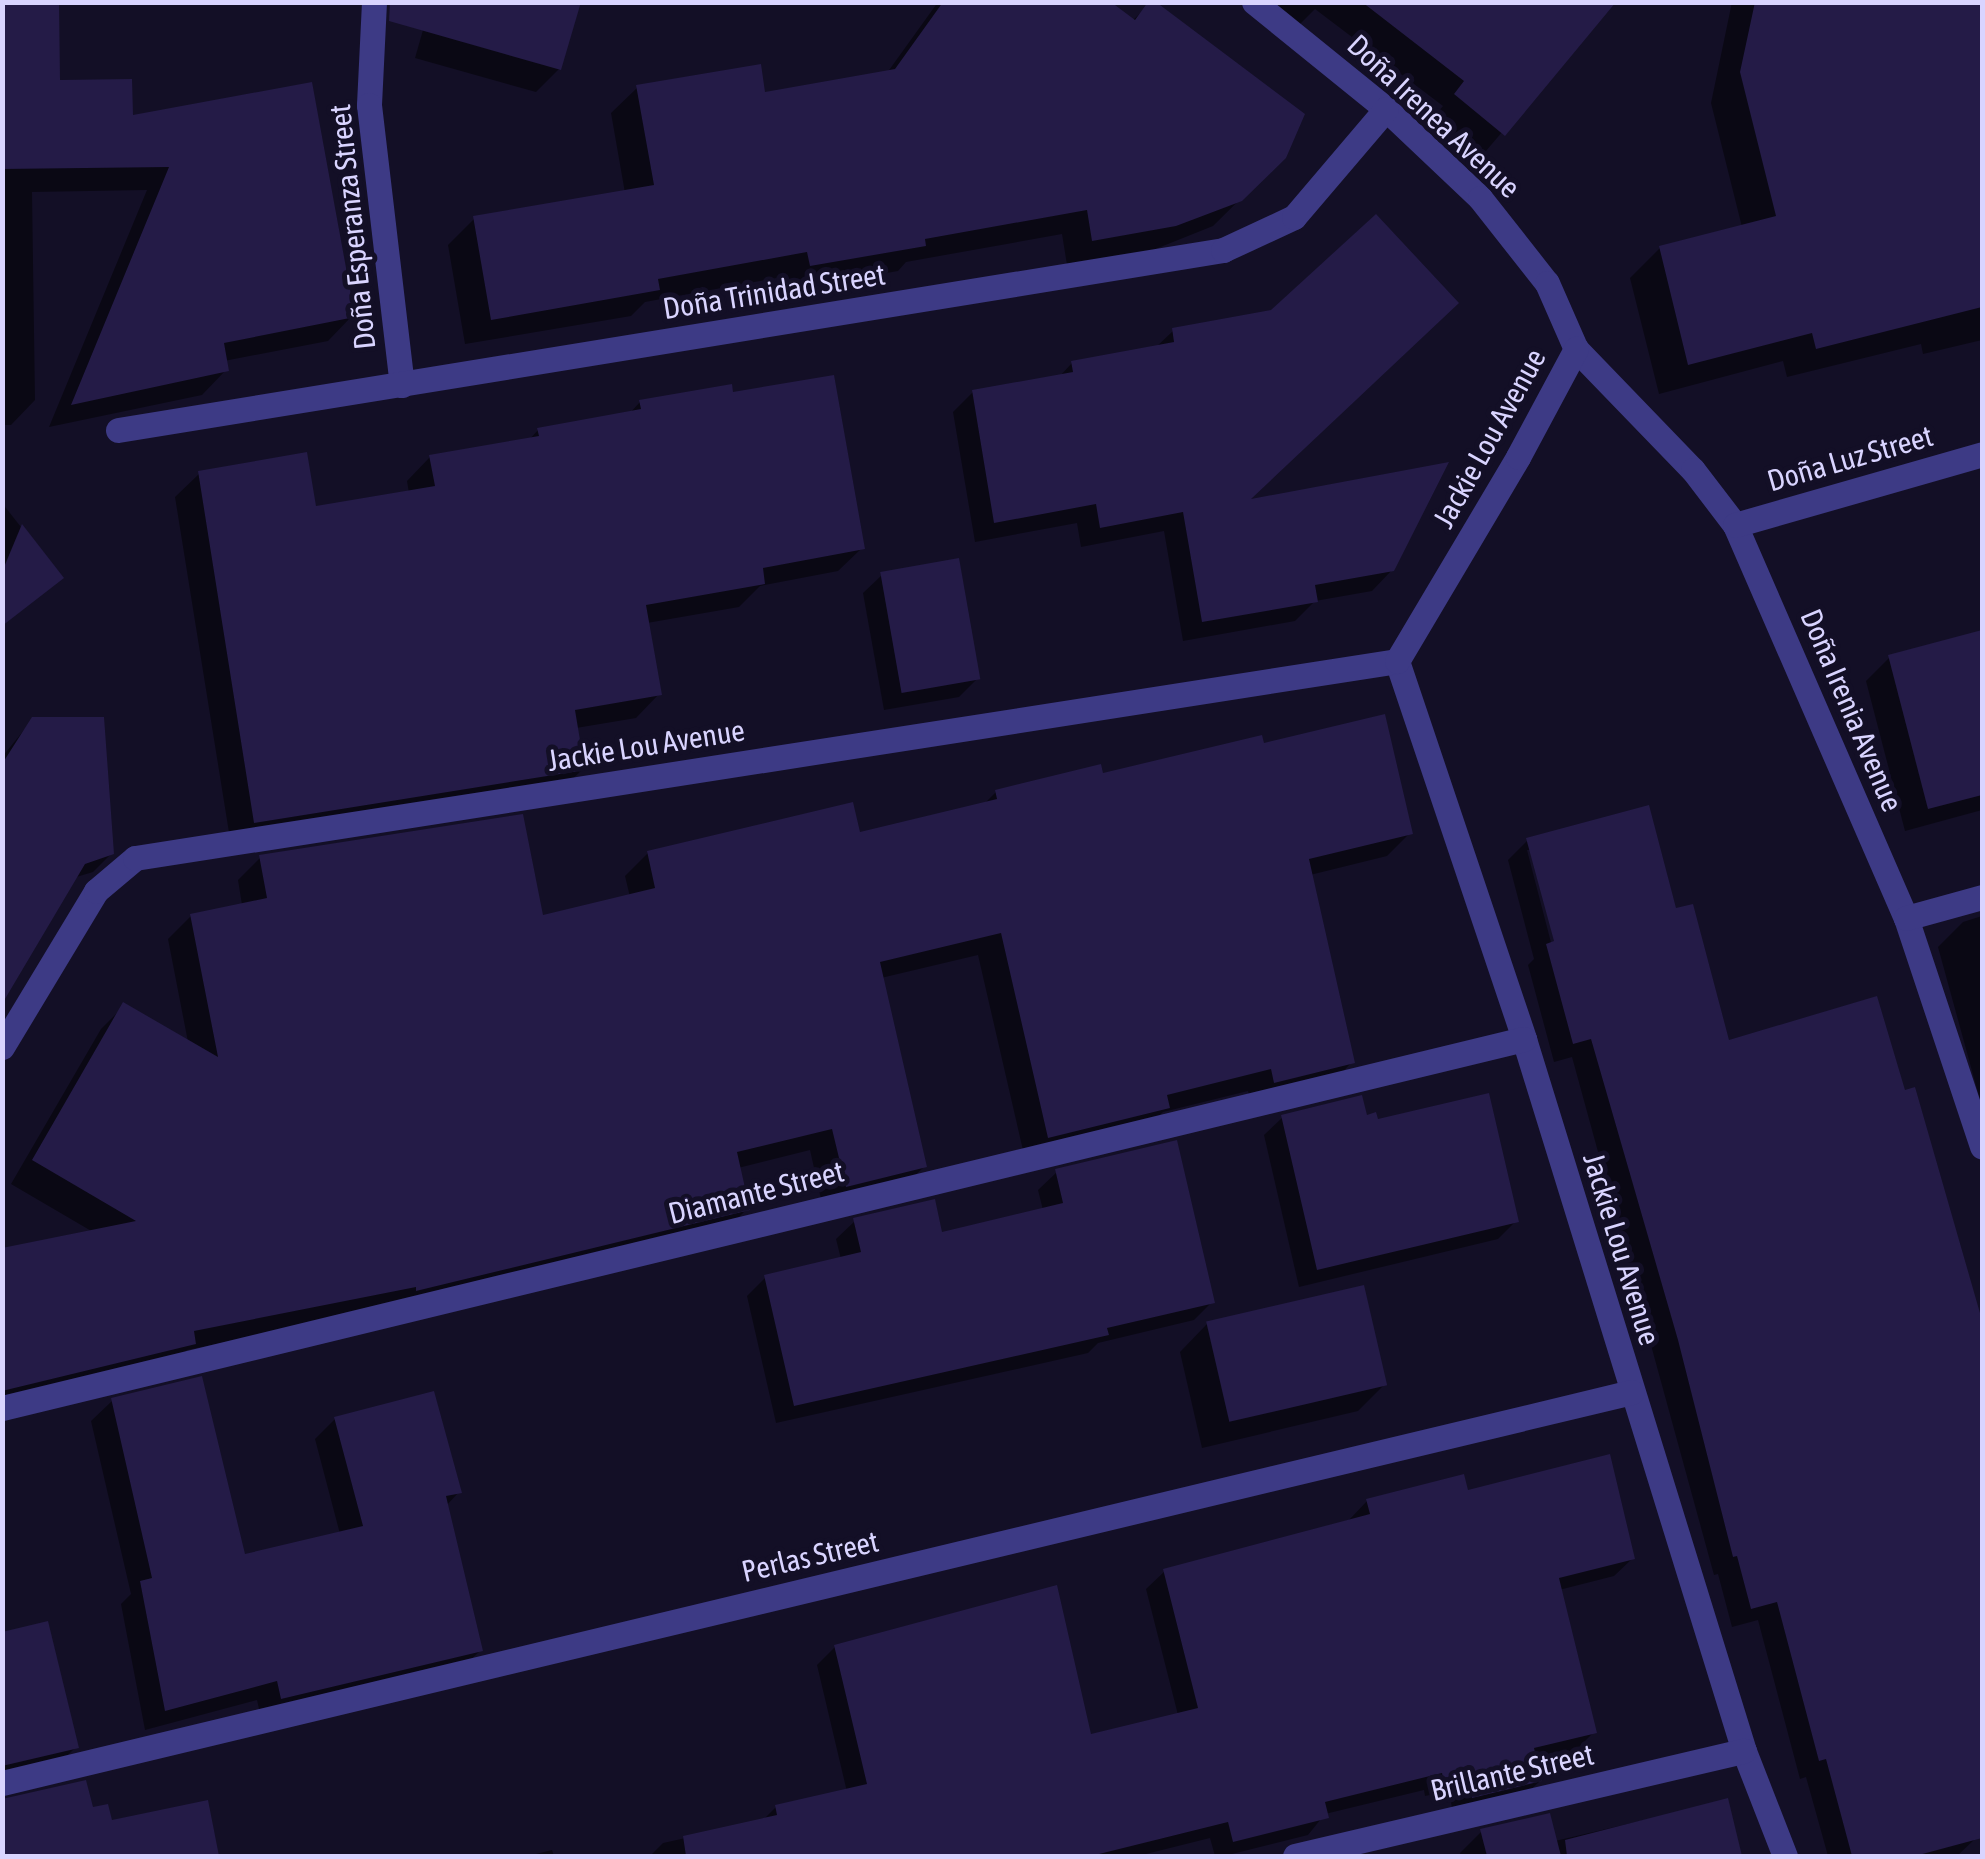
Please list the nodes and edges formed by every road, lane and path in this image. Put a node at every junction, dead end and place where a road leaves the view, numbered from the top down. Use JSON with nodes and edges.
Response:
{"nodes":[{"id":1,"x":374,"y":2,"type":"edge"},
{"id":2,"x":1254,"y":2,"type":"edge"},
{"id":3,"x":1386,"y":108,"type":"junction"},
{"id":4,"x":1576,"y":349,"type":"junction"},
{"id":5,"x":402,"y":385,"type":"junction"},
{"id":6,"x":118,"y":430,"type":"dead end"},
{"id":7,"x":1982,"y":454,"type":"edge"},
{"id":8,"x":1736,"y":525,"type":"junction"},
{"id":9,"x":1397,"y":661,"type":"junction"},
{"id":10,"x":1982,"y":897,"type":"edge"},
{"id":11,"x":1906,"y":918,"type":"junction"},
{"id":12,"x":1524,"y":1040,"type":"junction"},
{"id":13,"x":2,"y":1047,"type":"edge"},
{"id":14,"x":1982,"y":1147,"type":"edge"},
{"id":15,"x":1632,"y":1392,"type":"junction"},
{"id":16,"x":2,"y":1408,"type":"edge"},
{"id":17,"x":1744,"y":1752,"type":"junction"},
{"id":18,"x":2,"y":1783,"type":"edge"},
{"id":19,"x":1295,"y":1856,"type":"edge"},
{"id":20,"x":1785,"y":1856,"type":"edge"}],
"edges":[{"from":1,"to":5,"type":"street","name":"Doña Esperanza Street"},
{"from":2,"to":3,"type":"street","name":"Doña Irenea Avenue"},
{"from":3,"to":4,"type":"street","name":"Doña Irenea Avenue"},
{"from":3,"to":5,"type":"street","name":"Doña Trinidad Street"},
{"from":4,"to":8,"type":"street","name":"Doña Irenia Avenue"},
{"from":4,"to":9,"type":"street","name":"Jackie Lou Avenue"},
{"from":5,"to":6,"type":"street","name":"Doña Trinidad Street"},
{"from":7,"to":8,"type":"street","name":"Doña Luz Street"},
{"from":8,"to":11,"type":"street","name":"Doña Irenia Avenue"},
{"from":9,"to":12,"type":"street","name":"Jackie Lou Avenue"},
{"from":9,"to":13,"type":"street","name":"Jackie Lou Avenue"},
{"from":10,"to":11,"type":"street"},
{"from":11,"to":14,"type":"street","name":"Doña Irenia Avenue"},
{"from":12,"to":15,"type":"street","name":"Jackie Lou Avenue"},
{"from":12,"to":16,"type":"street","name":"Diamante Street"},
{"from":15,"to":17,"type":"street","name":"Jackie Lou Avenue"},
{"from":15,"to":18,"type":"street","name":"Perlas Street"},
{"from":17,"to":19,"type":"street","name":"Brillante Street"},
{"from":17,"to":20,"type":"street","name":"Jackie Lou Avenue"}]}
